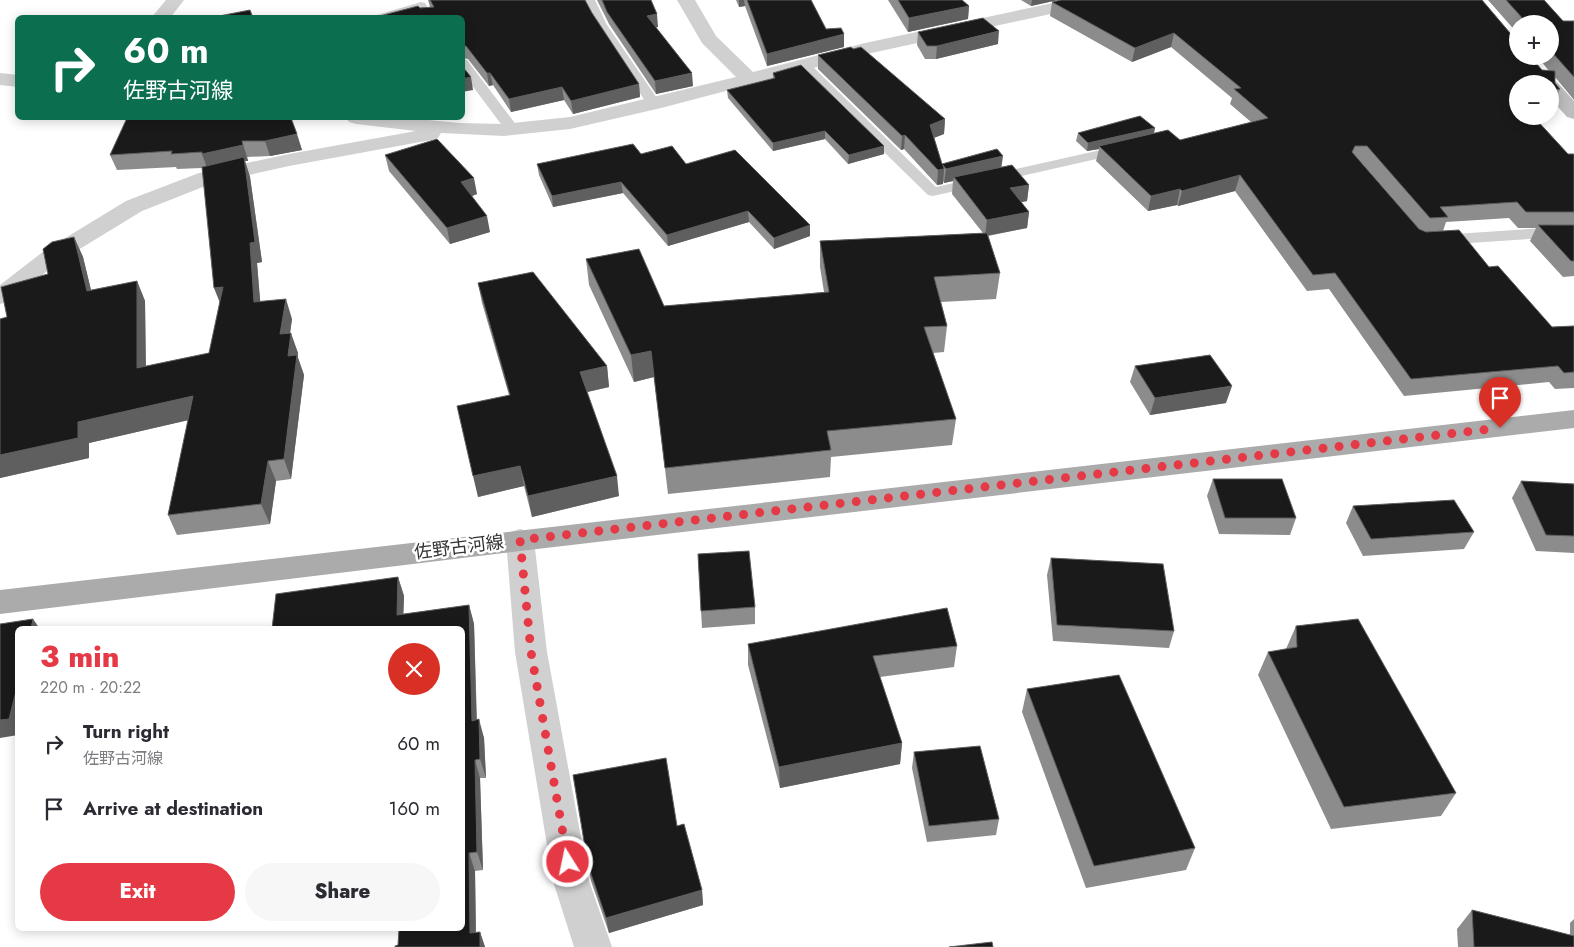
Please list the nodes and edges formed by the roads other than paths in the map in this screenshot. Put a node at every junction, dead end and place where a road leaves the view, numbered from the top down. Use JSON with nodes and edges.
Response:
{"nodes":[{"id":1,"x":175,"y":0,"type":"edge"},
{"id":2,"x":589,"y":0,"type":"edge"},
{"id":3,"x":686,"y":0,"type":"edge"},
{"id":4,"x":1092,"y":0,"type":"edge"},
{"id":5,"x":1037,"y":6,"type":"edge"},
{"id":6,"x":162,"y":15,"type":"edge"},
{"id":7,"x":391,"y":15,"type":"edge"},
{"id":8,"x":427,"y":15,"type":"edge"},
{"id":9,"x":804,"y":65,"type":"junction"},
{"id":10,"x":465,"y":66,"type":"edge"},
{"id":11,"x":0,"y":79,"type":"edge"},
{"id":12,"x":749,"y":79,"type":"junction"},
{"id":13,"x":15,"y":81,"type":"edge"},
{"id":14,"x":1559,"y":96,"type":"edge"},
{"id":15,"x":654,"y":104,"type":"junction"},
{"id":16,"x":1574,"y":113,"type":"edge"},
{"id":17,"x":375,"y":120,"type":"edge"},
{"id":18,"x":459,"y":129,"type":"junction"},
{"id":19,"x":512,"y":129,"type":"junction"},
{"id":20,"x":1140,"y":145,"type":"edge"},
{"id":21,"x":1574,"y":234,"type":"edge"},
{"id":22,"x":1429,"y":241,"type":"edge"},
{"id":23,"x":0,"y":297,"type":"edge"},
{"id":24,"x":1574,"y":419,"type":"edge"},
{"id":25,"x":520,"y":540,"type":"junction"},
{"id":26,"x":0,"y":602,"type":"edge"},
{"id":27,"x":593,"y":947,"type":"edge"}],
"edges":[{"from":1,"to":6,"type":"street"},
{"from":2,"to":15,"type":"lane"},
{"from":3,"to":12,"type":"street"},
{"from":4,"to":5,"type":"street"},
{"from":5,"to":9,"type":"street"},
{"from":7,"to":8,"type":"lane"},
{"from":9,"to":12,"type":"street"},
{"from":9,"to":20,"type":"lane"},
{"from":10,"to":19,"type":"lane"},
{"from":11,"to":13,"type":"street"},
{"from":12,"to":15,"type":"street"},
{"from":14,"to":16,"type":"street"},
{"from":15,"to":19,"type":"street"},
{"from":17,"to":18,"type":"street"},
{"from":18,"to":19,"type":"street"},
{"from":18,"to":23,"type":"street"},
{"from":21,"to":22,"type":"lane"},
{"from":24,"to":25,"type":"main road","name":"佐野古河線"},
{"from":25,"to":26,"type":"main road","name":"佐野古河線"},
{"from":25,"to":27,"type":"street"}]}
